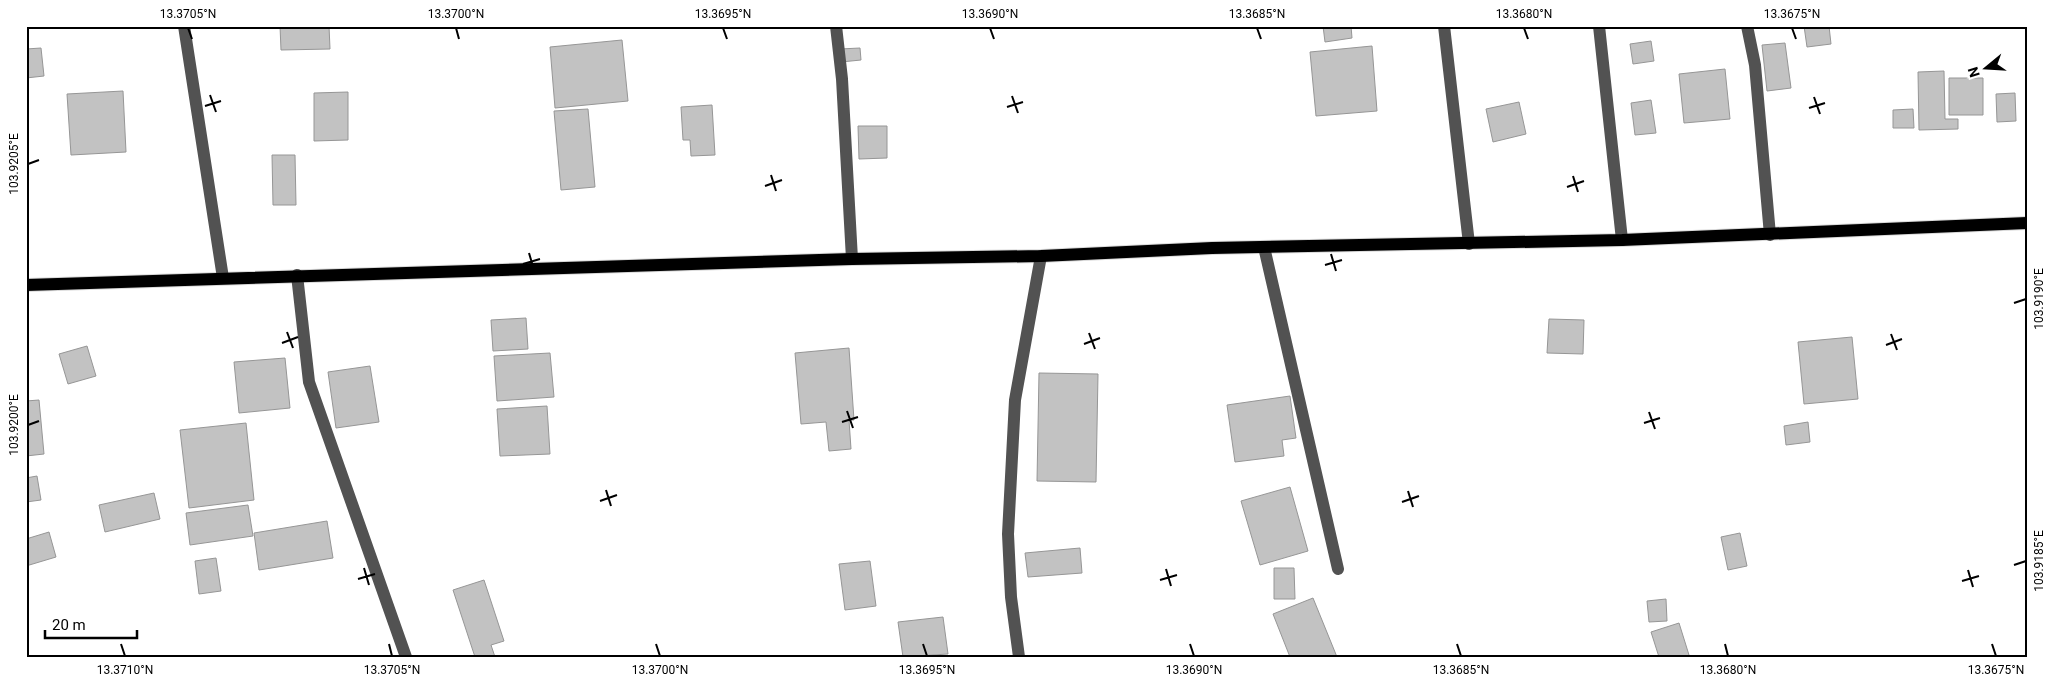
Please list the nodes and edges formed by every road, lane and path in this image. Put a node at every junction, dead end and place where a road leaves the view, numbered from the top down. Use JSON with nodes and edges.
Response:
{"nodes":[{"id":1,"x":184,"y":26,"type":"edge"},
{"id":2,"x":836,"y":26,"type":"edge"},
{"id":3,"x":1444,"y":26,"type":"edge"},
{"id":4,"x":1599,"y":26,"type":"edge"},
{"id":5,"x":1747,"y":26,"type":"edge"},
{"id":6,"x":2027,"y":223,"type":"edge"},
{"id":7,"x":1770,"y":235,"type":"junction"},
{"id":8,"x":1622,"y":240,"type":"junction"},
{"id":9,"x":1469,"y":244,"type":"junction"},
{"id":10,"x":1264,"y":247,"type":"junction"},
{"id":11,"x":1041,"y":256,"type":"junction"},
{"id":12,"x":852,"y":259,"type":"junction"},
{"id":13,"x":297,"y":275,"type":"junction"},
{"id":14,"x":223,"y":278,"type":"junction"},
{"id":15,"x":26,"y":285,"type":"edge"},
{"id":16,"x":1338,"y":569,"type":"dead end"},
{"id":17,"x":406,"y":657,"type":"edge"},
{"id":18,"x":1019,"y":657,"type":"edge"}],
"edges":[{"from":1,"to":14,"type":"street"},
{"from":2,"to":12,"type":"street"},
{"from":3,"to":9,"type":"street"},
{"from":4,"to":8,"type":"street"},
{"from":5,"to":7,"type":"street"},
{"from":6,"to":7,"type":"main road"},
{"from":7,"to":8,"type":"main road"},
{"from":8,"to":9,"type":"main road"},
{"from":9,"to":10,"type":"main road"},
{"from":10,"to":11,"type":"main road"},
{"from":10,"to":16,"type":"street"},
{"from":11,"to":12,"type":"main road"},
{"from":11,"to":18,"type":"street"},
{"from":12,"to":13,"type":"main road"},
{"from":13,"to":14,"type":"main road"},
{"from":13,"to":17,"type":"street"},
{"from":14,"to":15,"type":"main road"}]}
